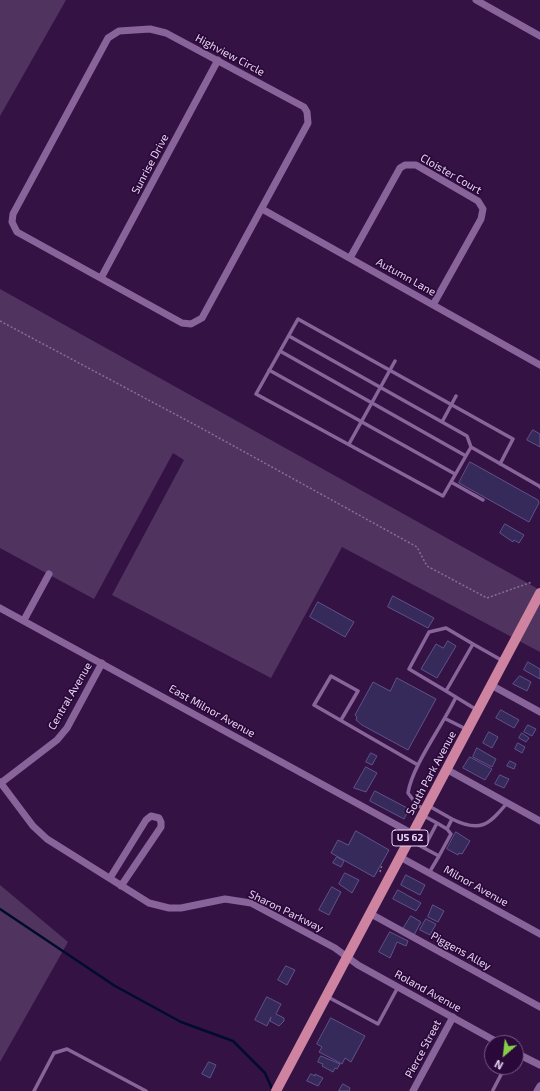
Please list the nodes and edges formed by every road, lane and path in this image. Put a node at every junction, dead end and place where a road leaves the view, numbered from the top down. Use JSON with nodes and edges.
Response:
{"nodes":[{"id":1,"x":476,"y":0,"type":"edge"},
{"id":2,"x":540,"y":36,"type":"edge"},
{"id":3,"x":218,"y":60,"type":"junction"},
{"id":4,"x":262,"y":209,"type":"junction"},
{"id":5,"x":350,"y":258,"type":"junction"},
{"id":6,"x":101,"y":278,"type":"junction"},
{"id":7,"x":433,"y":305,"type":"junction"},
{"id":8,"x":0,"y":321,"type":"edge"},
{"id":9,"x":289,"y":336,"type":"junction"},
{"id":10,"x":280,"y":351,"type":"junction"},
{"id":11,"x":395,"y":361,"type":"dead end"},
{"id":12,"x":540,"y":365,"type":"edge"},
{"id":13,"x":270,"y":370,"type":"junction"},
{"id":14,"x":390,"y":370,"type":"junction"},
{"id":15,"x":381,"y":387,"type":"junction"},
{"id":16,"x":456,"y":396,"type":"dead end"},
{"id":17,"x":372,"y":403,"type":"junction"},
{"id":18,"x":451,"y":404,"type":"junction"},
{"id":19,"x":361,"y":421,"type":"junction"},
{"id":20,"x":442,"y":422,"type":"junction"},
{"id":21,"x":349,"y":444,"type":"junction"},
{"id":22,"x":471,"y":447,"type":"junction"},
{"id":23,"x":466,"y":456,"type":"junction"},
{"id":24,"x":500,"y":464,"type":"junction"},
{"id":25,"x":456,"y":474,"type":"junction"},
{"id":26,"x":451,"y":482,"type":"junction"},
{"id":27,"x":540,"y":487,"type":"edge"},
{"id":28,"x":484,"y":500,"type":"dead end"},
{"id":29,"x":49,"y":574,"type":"dead end"},
{"id":30,"x":532,"y":582,"type":"dead end"},
{"id":31,"x":540,"y":593,"type":"edge"},
{"id":32,"x":0,"y":608,"type":"edge"},
{"id":33,"x":24,"y":620,"type":"junction"},
{"id":34,"x":473,"y":644,"type":"junction"},
{"id":35,"x":504,"y":661,"type":"junction"},
{"id":36,"x":102,"y":663,"type":"junction"},
{"id":37,"x":491,"y":685,"type":"junction"},
{"id":38,"x":446,"y":691,"type":"junction"},
{"id":39,"x":456,"y":697,"type":"junction"},
{"id":40,"x":478,"y":711,"type":"junction"},
{"id":41,"x":540,"y":712,"type":"edge"},
{"id":42,"x":446,"y":719,"type":"junction"},
{"id":43,"x":341,"y":720,"type":"junction"},
{"id":44,"x":467,"y":730,"type":"junction"},
{"id":45,"x":418,"y":765,"type":"junction"},
{"id":46,"x":446,"y":769,"type":"junction"},
{"id":47,"x":0,"y":782,"type":"edge"},
{"id":48,"x":507,"y":803,"type":"junction"},
{"id":49,"x":425,"y":810,"type":"junction"},
{"id":50,"x":452,"y":819,"type":"junction"},
{"id":51,"x":540,"y":821,"type":"edge"},
{"id":52,"x":437,"y":823,"type":"junction"},
{"id":53,"x":447,"y":829,"type":"junction"},
{"id":54,"x":411,"y":837,"type":"junction"},
{"id":55,"x":424,"y":848,"type":"junction"},
{"id":56,"x":439,"y":856,"type":"junction"},
{"id":57,"x":400,"y":857,"type":"junction"},
{"id":58,"x":382,"y":865,"type":"dead end"},
{"id":59,"x":380,"y":872,"type":"dead end"},
{"id":60,"x":429,"y":873,"type":"junction"},
{"id":61,"x":110,"y":878,"type":"junction"},
{"id":62,"x":121,"y":886,"type":"junction"},
{"id":63,"x":371,"y":914,"type":"junction"},
{"id":64,"x":540,"y":934,"type":"edge"},
{"id":65,"x":347,"y":957,"type":"junction"},
{"id":66,"x":398,"y":987,"type":"junction"},
{"id":67,"x":326,"y":996,"type":"junction"},
{"id":68,"x":540,"y":1007,"type":"edge"},
{"id":69,"x":453,"y":1017,"type":"junction"},
{"id":70,"x":484,"y":1035,"type":"edge"},
{"id":71,"x":524,"y":1057,"type":"edge"},
{"id":72,"x":540,"y":1065,"type":"edge"},
{"id":73,"x":501,"y":1075,"type":"edge"},
{"id":74,"x":540,"y":1086,"type":"edge"},
{"id":75,"x":278,"y":1087,"type":"edge"},
{"id":76,"x":493,"y":1090,"type":"dead end"},
{"id":77,"x":34,"y":1091,"type":"edge"},
{"id":78,"x":146,"y":1091,"type":"edge"},
{"id":79,"x":413,"y":1091,"type":"edge"},
{"id":80,"x":537,"y":1091,"type":"edge"}],
"edges":[{"from":1,"to":2,"type":"street"},
{"from":3,"to":4,"type":"street","name":"Highview Circle"},
{"from":3,"to":6,"type":"street","name":"Sunrise Drive"},
{"from":3,"to":6,"type":"street","name":"Highview Circle"},
{"from":4,"to":5,"type":"street","name":"Autumn Lane"},
{"from":4,"to":6,"type":"street","name":"Highview Circle"},
{"from":5,"to":7,"type":"street","name":"Autumn Lane"},
{"from":5,"to":7,"type":"street","name":"Cloister Court"},
{"from":7,"to":12,"type":"street","name":"Autumn Lane"},
{"from":8,"to":30,"type":"path"},
{"from":9,"to":10,"type":"lane"},
{"from":9,"to":14,"type":"lane"},
{"from":9,"to":15,"type":"lane"},
{"from":10,"to":13,"type":"lane"},
{"from":10,"to":17,"type":"lane"},
{"from":11,"to":14,"type":"lane"},
{"from":13,"to":19,"type":"lane"},
{"from":13,"to":21,"type":"lane"},
{"from":14,"to":15,"type":"lane"},
{"from":14,"to":18,"type":"lane"},
{"from":15,"to":17,"type":"lane"},
{"from":15,"to":20,"type":"lane"},
{"from":16,"to":18,"type":"lane"},
{"from":17,"to":19,"type":"lane"},
{"from":17,"to":23,"type":"lane"},
{"from":18,"to":20,"type":"lane"},
{"from":18,"to":24,"type":"lane"},
{"from":19,"to":21,"type":"lane"},
{"from":19,"to":25,"type":"lane"},
{"from":20,"to":22,"type":"lane"},
{"from":21,"to":26,"type":"lane"},
{"from":22,"to":23,"type":"lane"},
{"from":22,"to":24,"type":"lane"},
{"from":23,"to":25,"type":"lane"},
{"from":24,"to":27,"type":"lane"},
{"from":25,"to":26,"type":"lane"},
{"from":26,"to":28,"type":"lane"},
{"from":29,"to":33,"type":"street"},
{"from":31,"to":35,"type":"main road","name":"South Park Avenue","number":"US 62"},
{"from":32,"to":33,"type":"street","name":"East Milnor Avenue"},
{"from":33,"to":36,"type":"street","name":"East Milnor Avenue"},
{"from":34,"to":35,"type":"lane"},
{"from":34,"to":38,"type":"lane"},
{"from":34,"to":38,"type":"lane"},
{"from":35,"to":37,"type":"main road","name":"South Park Avenue","number":"US 62"},
{"from":36,"to":47,"type":"street","name":"Central Avenue"},
{"from":36,"to":54,"type":"street","name":"East Milnor Avenue"},
{"from":37,"to":40,"type":"main road","name":"South Park Avenue","number":"US 62"},
{"from":37,"to":41,"type":"street"},
{"from":38,"to":39,"type":"lane"},
{"from":39,"to":40,"type":"lane"},
{"from":39,"to":42,"type":"lane"},
{"from":40,"to":44,"type":"main road","name":"South Park Avenue","number":"US 62"},
{"from":42,"to":44,"type":"lane"},
{"from":42,"to":45,"type":"lane"},
{"from":43,"to":43,"type":"lane"},
{"from":43,"to":45,"type":"lane"},
{"from":44,"to":46,"type":"main road","name":"South Park Avenue","number":"US 62"},
{"from":45,"to":49,"type":"lane"},
{"from":46,"to":48,"type":"street"},
{"from":46,"to":49,"type":"main road","name":"South Park Avenue","number":"US 62"},
{"from":47,"to":61,"type":"street","name":"Sharon Parkway"},
{"from":48,"to":50,"type":"lane"},
{"from":48,"to":51,"type":"street"},
{"from":49,"to":50,"type":"lane"},
{"from":49,"to":52,"type":"lane"},
{"from":49,"to":54,"type":"main road","name":"South Park Avenue","number":"US 62"},
{"from":50,"to":53,"type":"lane"},
{"from":52,"to":53,"type":"lane"},
{"from":52,"to":55,"type":"lane"},
{"from":53,"to":56,"type":"lane"},
{"from":54,"to":55,"type":"lane"},
{"from":54,"to":57,"type":"main road","name":"South Park Avenue","number":"US 62"},
{"from":55,"to":56,"type":"lane"},
{"from":56,"to":60,"type":"lane"},
{"from":57,"to":60,"type":"street","name":"Milnor Avenue"},
{"from":57,"to":63,"type":"main road","name":"South Park Avenue","number":"US 62"},
{"from":58,"to":59,"type":"path"},
{"from":60,"to":64,"type":"street","name":"Milnor Avenue"},
{"from":61,"to":62,"type":"street","name":"Sharon Parkway"},
{"from":61,"to":62,"type":"street"},
{"from":62,"to":65,"type":"street","name":"Sharon Parkway"},
{"from":63,"to":65,"type":"main road","name":"South Park Avenue","number":"US 62"},
{"from":63,"to":68,"type":"street","name":"Piggens Alley"},
{"from":65,"to":66,"type":"street","name":"Roland Avenue"},
{"from":65,"to":67,"type":"main road","name":"South Park Avenue","number":"US 62"},
{"from":66,"to":67,"type":"lane"},
{"from":66,"to":69,"type":"street","name":"Roland Avenue"},
{"from":67,"to":75,"type":"main road","name":"South Park Avenue","number":"US 62"},
{"from":69,"to":70,"type":"street","name":"Roland Avenue"},
{"from":69,"to":79,"type":"street","name":"Pierce Street"},
{"from":71,"to":72,"type":"street"},
{"from":73,"to":76,"type":"lane"},
{"from":74,"to":80,"type":"street"},
{"from":77,"to":78,"type":"lane"}]}
